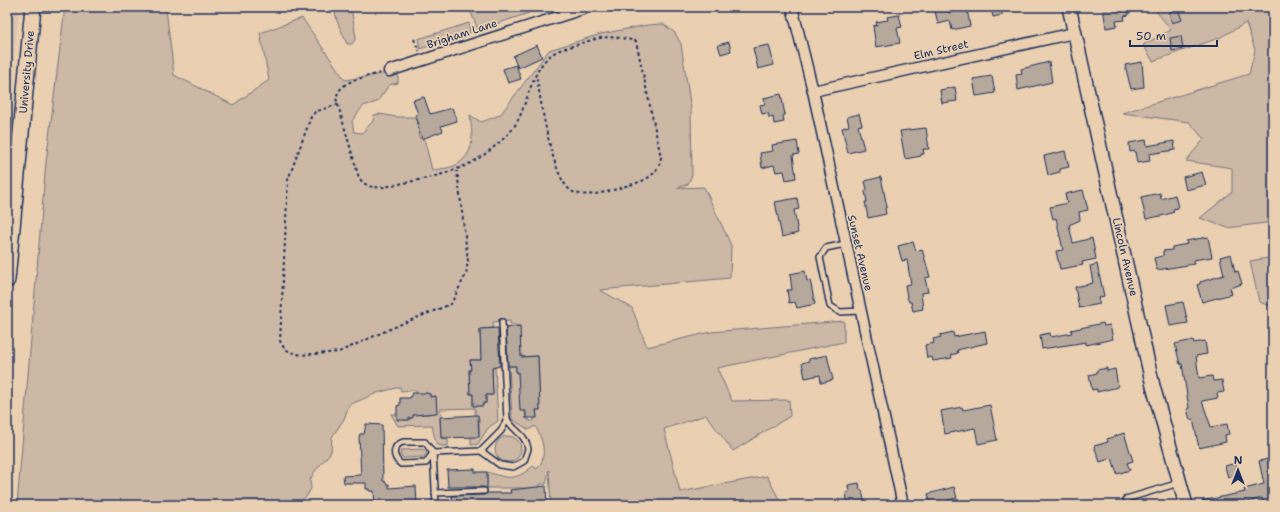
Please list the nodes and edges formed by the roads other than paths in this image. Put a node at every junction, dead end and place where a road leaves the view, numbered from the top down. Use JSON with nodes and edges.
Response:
{"nodes":[{"id":1,"x":33,"y":7,"type":"edge"},
{"id":2,"x":588,"y":7,"type":"edge"},
{"id":3,"x":792,"y":7,"type":"edge"},
{"id":4,"x":1069,"y":7,"type":"edge"},
{"id":5,"x":1074,"y":33,"type":"junction"},
{"id":6,"x":389,"y":71,"type":"road end"},
{"id":7,"x":812,"y":91,"type":"junction"},
{"id":8,"x":11,"y":188,"type":"edge"},
{"id":9,"x":845,"y":244,"type":"junction"},
{"id":10,"x":7,"y":280,"type":"edge"},
{"id":11,"x":860,"y":311,"type":"junction"},
{"id":12,"x":502,"y":322,"type":"dead end"},
{"id":13,"x":507,"y":419,"type":"junction"},
{"id":14,"x":481,"y":451,"type":"junction"},
{"id":15,"x":433,"y":453,"type":"junction"},
{"id":16,"x":1180,"y":483,"type":"junction"},
{"id":17,"x":484,"y":491,"type":"dead end"},
{"id":18,"x":435,"y":493,"type":"junction"},
{"id":19,"x":1126,"y":499,"type":"dead end"},
{"id":20,"x":436,"y":505,"type":"edge"},
{"id":21,"x":903,"y":505,"type":"edge"},
{"id":22,"x":1186,"y":505,"type":"edge"}],
"edges":[{"from":1,"to":8,"type":"main road","name":"University Drive"},
{"from":2,"to":6,"type":"street","name":"Brigham Lane"},
{"from":3,"to":7,"type":"street","name":"Sunset Avenue"},
{"from":4,"to":5,"type":"street","name":"Lincoln Avenue"},
{"from":5,"to":7,"type":"street","name":"Elm Street"},
{"from":5,"to":16,"type":"street","name":"Lincoln Avenue"},
{"from":7,"to":9,"type":"street","name":"Sunset Avenue"},
{"from":8,"to":10,"type":"main road","name":"University Drive"},
{"from":9,"to":11,"type":"street","name":"Sunset Avenue"},
{"from":9,"to":11,"type":"lane"},
{"from":11,"to":21,"type":"street","name":"Sunset Avenue"},
{"from":12,"to":13,"type":"lane"},
{"from":13,"to":14,"type":"lane"},
{"from":13,"to":14,"type":"lane"},
{"from":14,"to":15,"type":"lane"},
{"from":15,"to":15,"type":"lane"},
{"from":15,"to":18,"type":"lane"},
{"from":16,"to":19,"type":"lane"},
{"from":16,"to":22,"type":"street","name":"Lincoln Avenue"},
{"from":17,"to":18,"type":"lane"},
{"from":18,"to":20,"type":"lane"}]}
